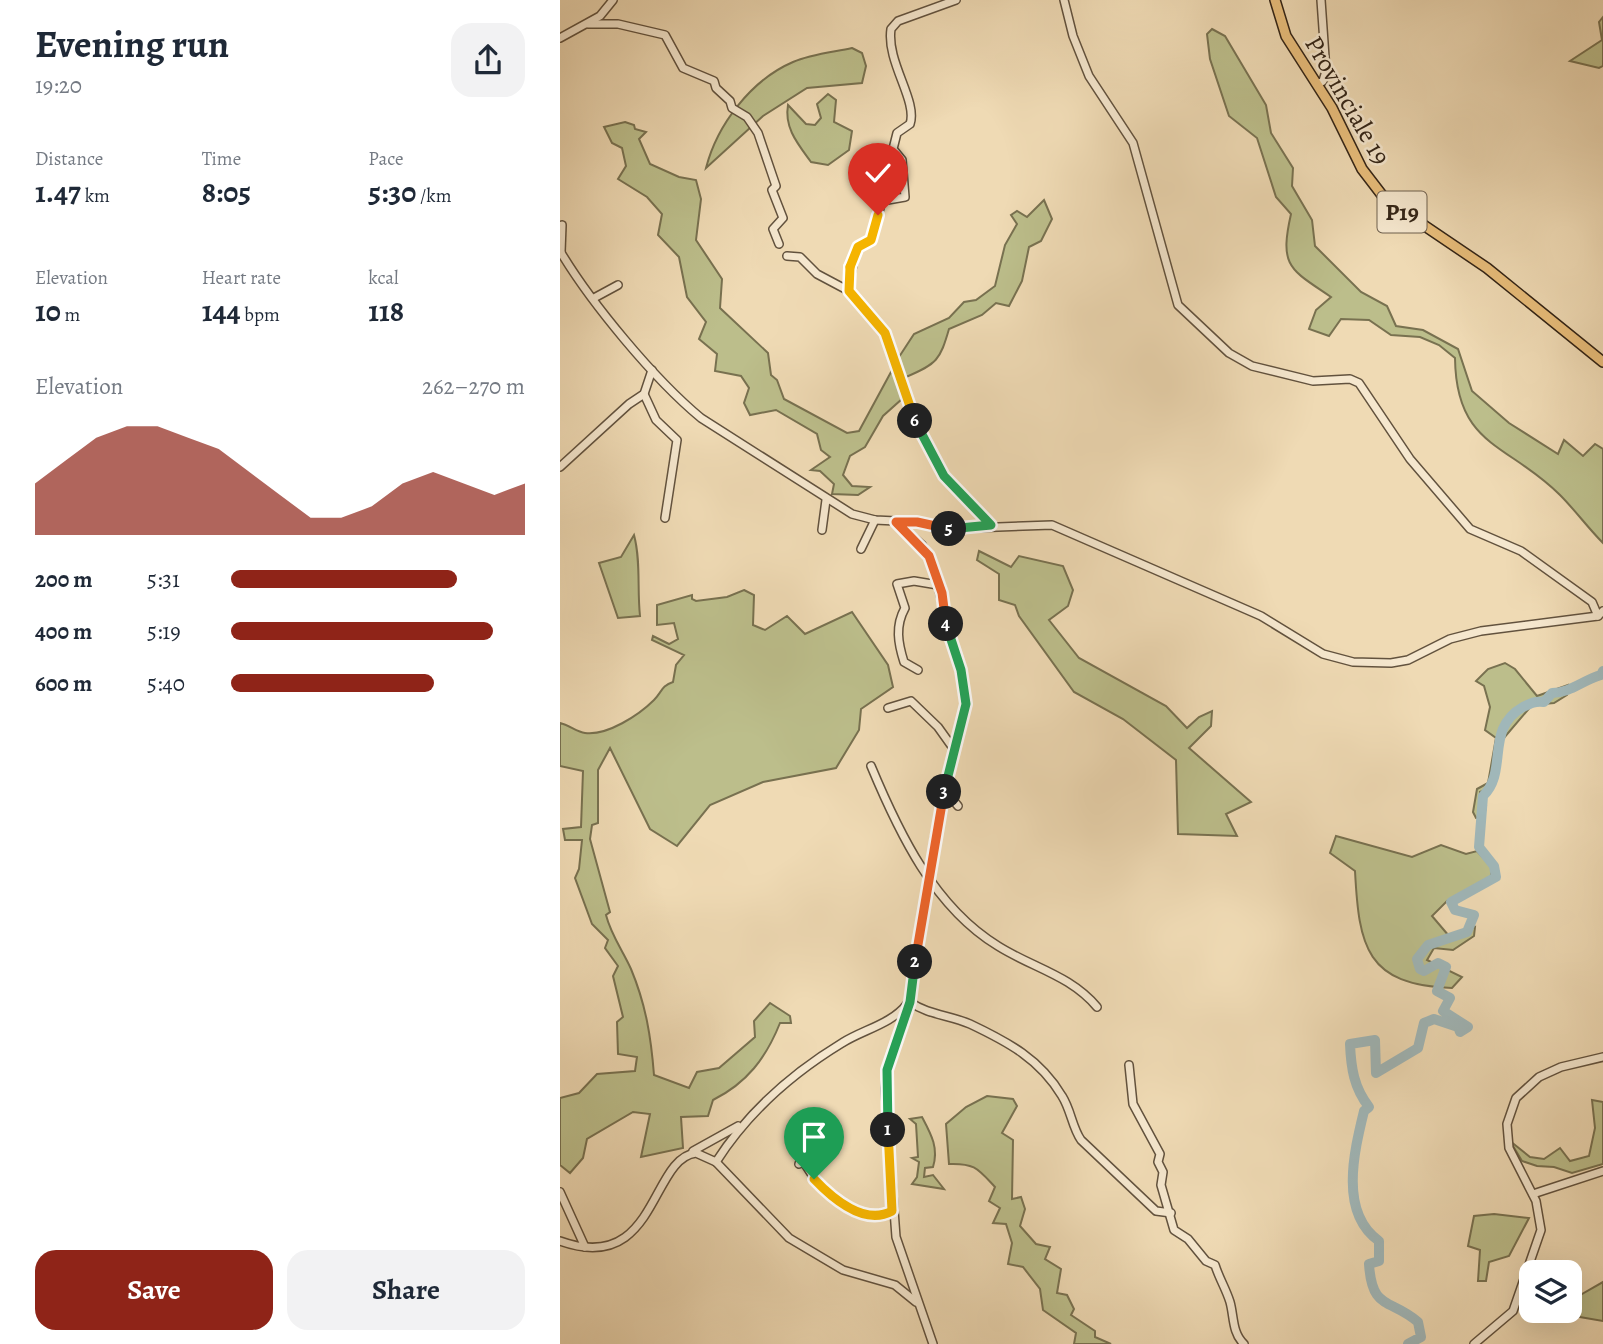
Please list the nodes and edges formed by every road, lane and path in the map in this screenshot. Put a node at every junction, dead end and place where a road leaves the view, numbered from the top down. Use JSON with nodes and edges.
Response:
{"nodes":[{"id":1,"x":613,"y":0,"type":"edge"},
{"id":2,"x":956,"y":0,"type":"edge"},
{"id":3,"x":1064,"y":0,"type":"edge"},
{"id":4,"x":1275,"y":0,"type":"edge"},
{"id":5,"x":1321,"y":0,"type":"edge"},
{"id":6,"x":588,"y":24,"type":"junction"},
{"id":7,"x":560,"y":38,"type":"edge"},
{"id":8,"x":1317,"y":85,"type":"junction"},
{"id":9,"x":562,"y":225,"type":"edge"},
{"id":10,"x":779,"y":244,"type":"dead end"},
{"id":11,"x":560,"y":252,"type":"edge"},
{"id":12,"x":787,"y":256,"type":"dead end"},
{"id":13,"x":618,"y":285,"type":"dead end"},
{"id":14,"x":849,"y":291,"type":"junction"},
{"id":15,"x":594,"y":298,"type":"junction"},
{"id":16,"x":1603,"y":362,"type":"edge"},
{"id":17,"x":652,"y":370,"type":"junction"},
{"id":18,"x":644,"y":394,"type":"junction"},
{"id":19,"x":560,"y":467,"type":"edge"},
{"id":20,"x":826,"y":500,"type":"junction"},
{"id":21,"x":665,"y":518,"type":"dead end"},
{"id":22,"x":875,"y":520,"type":"junction"},
{"id":23,"x":896,"y":522,"type":"junction"},
{"id":24,"x":991,"y":525,"type":"junction"},
{"id":25,"x":822,"y":530,"type":"dead end"},
{"id":26,"x":861,"y":549,"type":"dead end"},
{"id":27,"x":938,"y":585,"type":"junction"},
{"id":28,"x":1600,"y":614,"type":"edge"},
{"id":29,"x":918,"y":670,"type":"dead end"},
{"id":30,"x":888,"y":708,"type":"dead end"},
{"id":31,"x":953,"y":748,"type":"junction"},
{"id":32,"x":872,"y":766,"type":"dead end"},
{"id":33,"x":945,"y":790,"type":"junction"},
{"id":34,"x":958,"y":806,"type":"dead end"},
{"id":35,"x":930,"y":881,"type":"junction"},
{"id":36,"x":910,"y":1002,"type":"junction"},
{"id":37,"x":1097,"y":1007,"type":"dead end"},
{"id":38,"x":1603,"y":1057,"type":"edge"},
{"id":39,"x":1129,"y":1065,"type":"dead end"},
{"id":40,"x":742,"y":1123,"type":"junction"},
{"id":41,"x":690,"y":1154,"type":"junction"},
{"id":42,"x":716,"y":1162,"type":"junction"},
{"id":43,"x":799,"y":1164,"type":"dead end"},
{"id":44,"x":1603,"y":1171,"type":"edge"},
{"id":45,"x":560,"y":1192,"type":"edge"},
{"id":46,"x":1533,"y":1194,"type":"junction"},
{"id":47,"x":892,"y":1211,"type":"junction"},
{"id":48,"x":1171,"y":1213,"type":"junction"},
{"id":49,"x":560,"y":1241,"type":"edge"},
{"id":50,"x":585,"y":1247,"type":"junction"},
{"id":51,"x":917,"y":1302,"type":"junction"},
{"id":52,"x":933,"y":1344,"type":"edge"},
{"id":53,"x":1244,"y":1344,"type":"edge"},
{"id":54,"x":1474,"y":1344,"type":"edge"}],
"edges":[{"from":1,"to":6,"type":"street"},
{"from":2,"to":14,"type":"street"},
{"from":3,"to":28,"type":"street"},
{"from":4,"to":8,"type":"main road","name":"Provinciale 19","number":"P19"},
{"from":5,"to":8,"type":"street"},
{"from":6,"to":7,"type":"street"},
{"from":6,"to":10,"type":"street"},
{"from":8,"to":16,"type":"main road","name":"Provinciale 19","number":"P19"},
{"from":9,"to":11,"type":"street"},
{"from":11,"to":15,"type":"street"},
{"from":12,"to":14,"type":"street"},
{"from":13,"to":15,"type":"street"},
{"from":14,"to":24,"type":"street"},
{"from":15,"to":17,"type":"street"},
{"from":17,"to":18,"type":"street"},
{"from":17,"to":20,"type":"street"},
{"from":18,"to":19,"type":"street"},
{"from":18,"to":21,"type":"street"},
{"from":20,"to":22,"type":"street"},
{"from":20,"to":25,"type":"street"},
{"from":22,"to":23,"type":"street"},
{"from":22,"to":26,"type":"street"},
{"from":23,"to":24,"type":"street"},
{"from":23,"to":27,"type":"street"},
{"from":24,"to":28,"type":"street"},
{"from":27,"to":29,"type":"street"},
{"from":27,"to":31,"type":"street"},
{"from":30,"to":31,"type":"street"},
{"from":31,"to":33,"type":"street"},
{"from":32,"to":35,"type":"street"},
{"from":33,"to":34,"type":"street"},
{"from":33,"to":35,"type":"street"},
{"from":35,"to":36,"type":"street"},
{"from":35,"to":37,"type":"street"},
{"from":36,"to":40,"type":"street"},
{"from":36,"to":47,"type":"street"},
{"from":36,"to":48,"type":"street"},
{"from":38,"to":46,"type":"street"},
{"from":39,"to":48,"type":"street"},
{"from":40,"to":41,"type":"street"},
{"from":40,"to":42,"type":"street"},
{"from":41,"to":42,"type":"street"},
{"from":41,"to":50,"type":"street"},
{"from":42,"to":51,"type":"street"},
{"from":43,"to":47,"type":"street"},
{"from":44,"to":46,"type":"street"},
{"from":45,"to":50,"type":"street"},
{"from":46,"to":54,"type":"street"},
{"from":47,"to":51,"type":"street"},
{"from":48,"to":53,"type":"street"},
{"from":49,"to":50,"type":"street"},
{"from":51,"to":52,"type":"street"}]}
